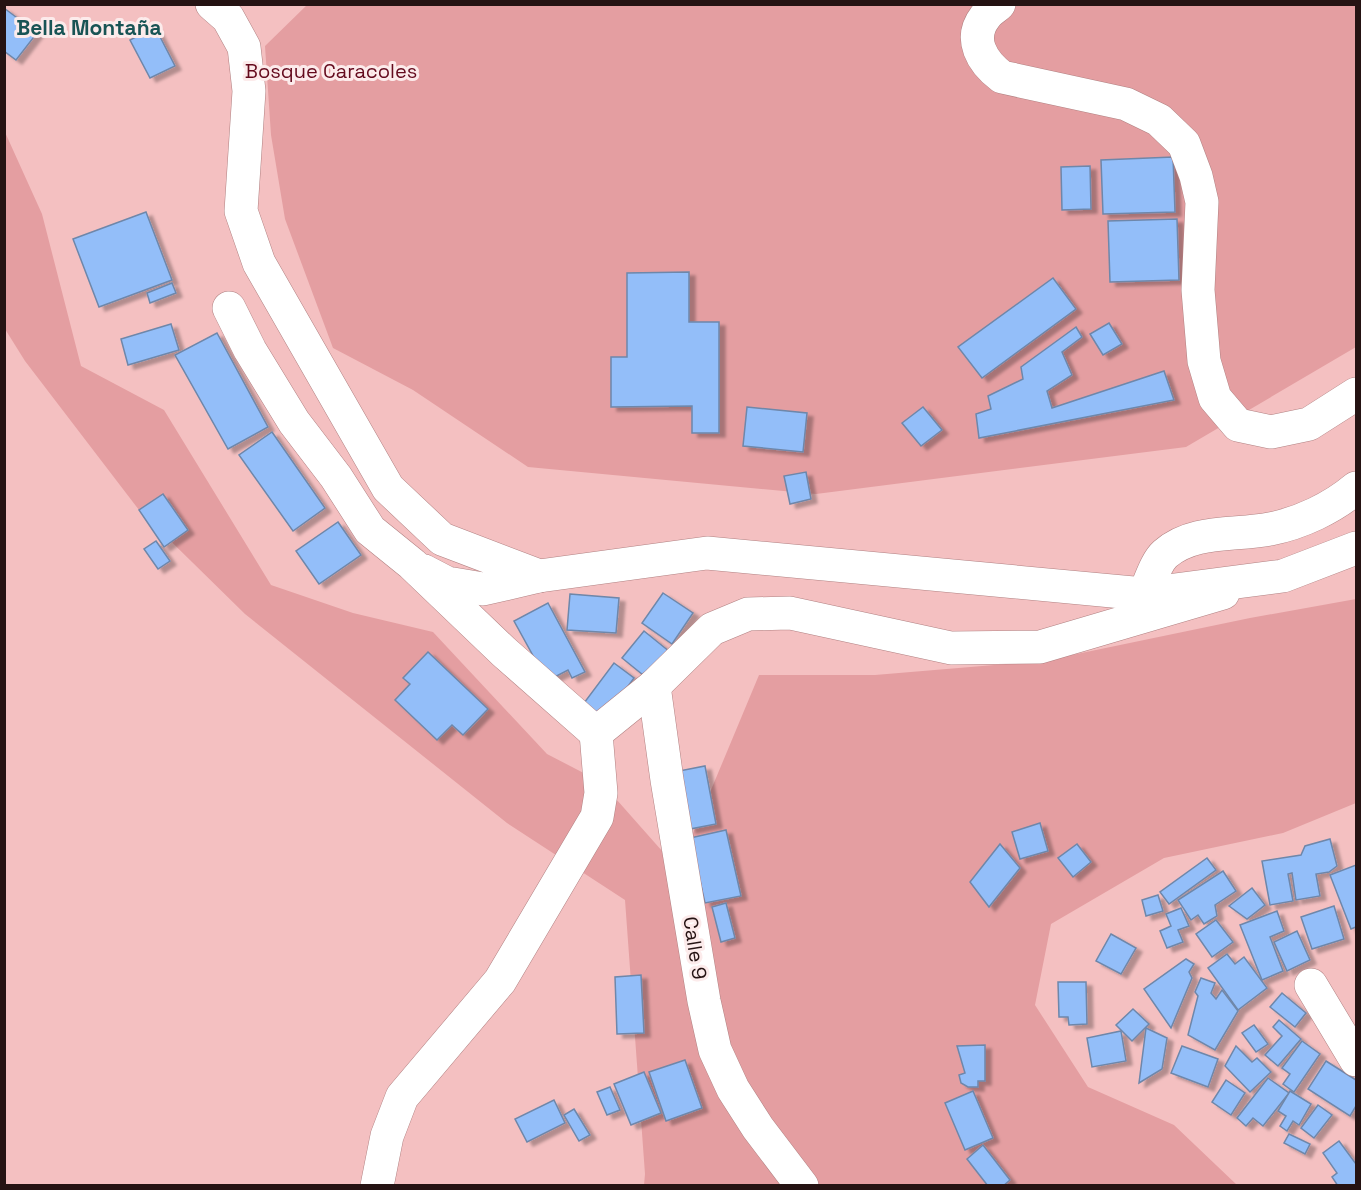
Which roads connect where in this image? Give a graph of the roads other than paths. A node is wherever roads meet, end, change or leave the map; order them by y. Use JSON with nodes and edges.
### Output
{"nodes":[{"id":1,"x":212,"y":4,"type":"edge"},
{"id":2,"x":999,"y":4,"type":"edge"},
{"id":3,"x":229,"y":308,"type":"dead end"},
{"id":4,"x":1356,"y":394,"type":"edge"},
{"id":5,"x":1356,"y":488,"type":"edge"},
{"id":6,"x":1356,"y":548,"type":"edge"},
{"id":7,"x":412,"y":564,"type":"junction"},
{"id":8,"x":539,"y":576,"type":"junction"},
{"id":9,"x":1283,"y":576,"type":"junction"},
{"id":10,"x":1144,"y":594,"type":"junction"},
{"id":11,"x":654,"y":686,"type":"junction"},
{"id":12,"x":596,"y":733,"type":"junction"},
{"id":13,"x":1311,"y":985,"type":"dead end"},
{"id":14,"x":1356,"y":1060,"type":"edge"},
{"id":15,"x":377,"y":1185,"type":"edge"},
{"id":16,"x":802,"y":1185,"type":"edge"}],
"edges":[{"from":1,"to":8,"type":"street"},
{"from":2,"to":4,"type":"street"},
{"from":3,"to":7,"type":"street"},
{"from":5,"to":10,"type":"street"},
{"from":6,"to":9,"type":"street"},
{"from":7,"to":8,"type":"street"},
{"from":7,"to":12,"type":"street"},
{"from":8,"to":10,"type":"street"},
{"from":9,"to":10,"type":"street"},
{"from":9,"to":11,"type":"street"},
{"from":11,"to":12,"type":"street"},
{"from":11,"to":16,"type":"street","name":"Calle 9"},
{"from":12,"to":15,"type":"street"},
{"from":13,"to":14,"type":"street"}]}
